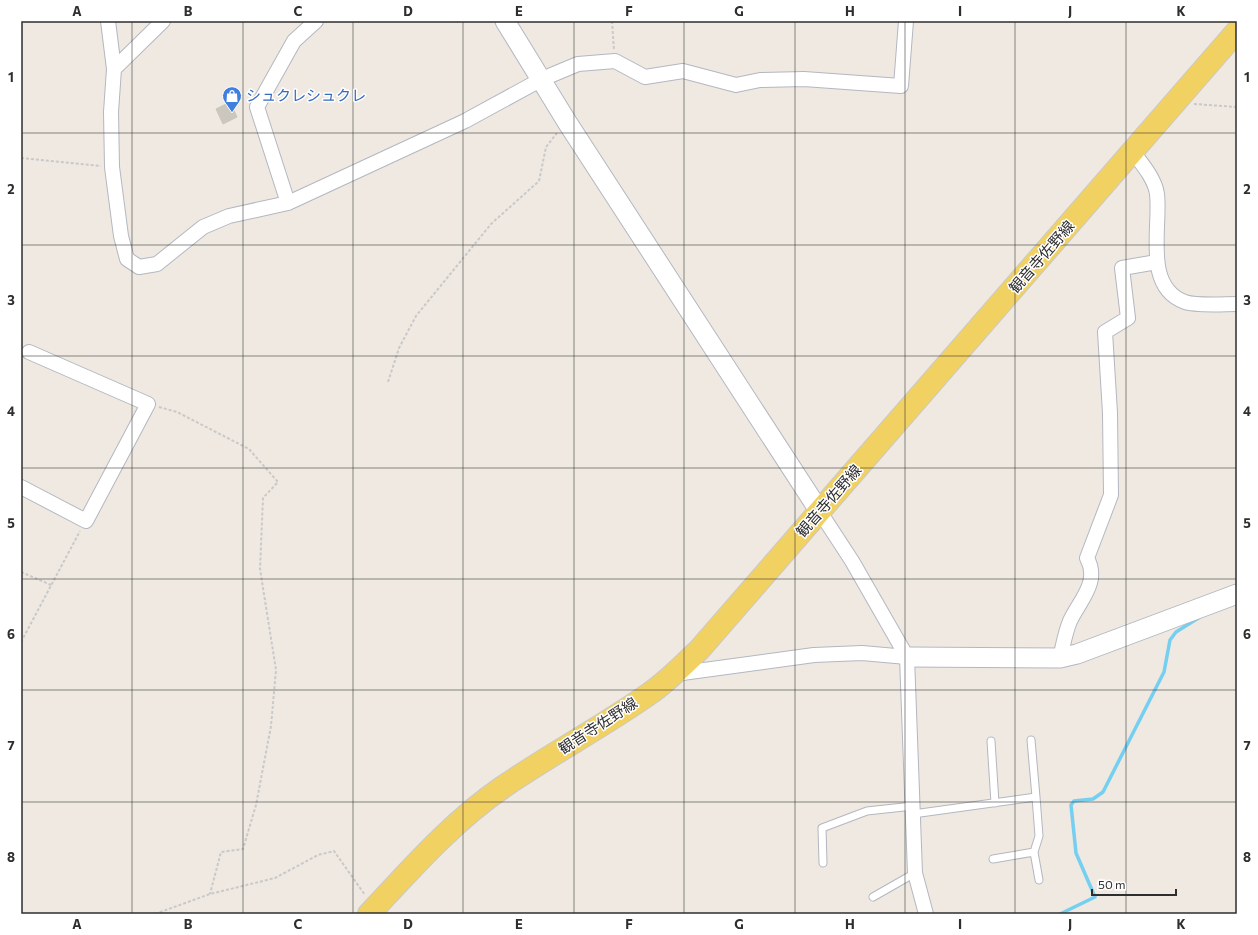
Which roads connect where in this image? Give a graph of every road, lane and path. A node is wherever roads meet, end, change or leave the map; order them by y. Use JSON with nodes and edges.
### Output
{"nodes":[{"id":1,"x":108,"y":21,"type":"edge"},
{"id":2,"x":163,"y":21,"type":"edge"},
{"id":3,"x":316,"y":21,"type":"edge"},
{"id":4,"x":505,"y":21,"type":"edge"},
{"id":5,"x":612,"y":21,"type":"edge"},
{"id":6,"x":906,"y":21,"type":"edge"},
{"id":7,"x":1237,"y":32,"type":"edge"},
{"id":8,"x":615,"y":61,"type":"junction"},
{"id":9,"x":114,"y":69,"type":"junction"},
{"id":10,"x":542,"y":79,"type":"junction"},
{"id":11,"x":1175,"y":103,"type":"junction"},
{"id":12,"x":1237,"y":107,"type":"edge"},
{"id":13,"x":567,"y":122,"type":"junction"},
{"id":14,"x":1133,"y":152,"type":"junction"},
{"id":15,"x":21,"y":158,"type":"edge"},
{"id":16,"x":112,"y":167,"type":"junction"},
{"id":17,"x":288,"y":203,"type":"junction"},
{"id":18,"x":1156,"y":262,"type":"junction"},
{"id":19,"x":1237,"y":304,"type":"edge"},
{"id":20,"x":30,"y":352,"type":"dead end"},
{"id":21,"x":388,"y":382,"type":"dead end"},
{"id":22,"x":148,"y":404,"type":"junction"},
{"id":23,"x":21,"y":487,"type":"edge"},
{"id":24,"x":820,"y":512,"type":"junction"},
{"id":25,"x":86,"y":521,"type":"junction"},
{"id":26,"x":21,"y":572,"type":"edge"},
{"id":27,"x":51,"y":584,"type":"junction"},
{"id":28,"x":1237,"y":594,"type":"edge"},
{"id":29,"x":21,"y":642,"type":"edge"},
{"id":30,"x":907,"y":657,"type":"junction"},
{"id":31,"x":1060,"y":658,"type":"junction"},
{"id":32,"x":675,"y":674,"type":"junction"},
{"id":33,"x":1031,"y":740,"type":"dead end"},
{"id":34,"x":990,"y":741,"type":"dead end"},
{"id":35,"x":1036,"y":797,"type":"junction"},
{"id":36,"x":994,"y":803,"type":"junction"},
{"id":37,"x":913,"y":810,"type":"junction"},
{"id":38,"x":1034,"y":852,"type":"junction"},
{"id":39,"x":993,"y":859,"type":"dead end"},
{"id":40,"x":823,"y":863,"type":"dead end"},
{"id":41,"x":21,"y":866,"type":"edge"},
{"id":42,"x":915,"y":873,"type":"junction"},
{"id":43,"x":1039,"y":880,"type":"dead end"},
{"id":44,"x":21,"y":888,"type":"edge"},
{"id":45,"x":210,"y":894,"type":"junction"},
{"id":46,"x":873,"y":897,"type":"dead end"},
{"id":47,"x":371,"y":911,"type":"edge"},
{"id":48,"x":155,"y":914,"type":"edge"},
{"id":49,"x":926,"y":914,"type":"edge"}],
"edges":[{"from":1,"to":9,"type":"street"},
{"from":2,"to":9,"type":"street"},
{"from":3,"to":17,"type":"street"},
{"from":4,"to":10,"type":"street"},
{"from":5,"to":8,"type":"path"},
{"from":6,"to":8,"type":"street"},
{"from":7,"to":11,"type":"main road","name":"観音寺佐野線"},
{"from":8,"to":10,"type":"street"},
{"from":9,"to":16,"type":"street"},
{"from":10,"to":13,"type":"street"},
{"from":10,"to":17,"type":"street"},
{"from":11,"to":12,"type":"path"},
{"from":11,"to":14,"type":"main road","name":"観音寺佐野線"},
{"from":13,"to":21,"type":"path"},
{"from":13,"to":24,"type":"street"},
{"from":14,"to":18,"type":"street"},
{"from":14,"to":24,"type":"main road","name":"観音寺佐野線"},
{"from":15,"to":16,"type":"path"},
{"from":16,"to":17,"type":"street"},
{"from":18,"to":19,"type":"street"},
{"from":18,"to":31,"type":"street"},
{"from":20,"to":22,"type":"street"},
{"from":22,"to":25,"type":"street"},
{"from":22,"to":45,"type":"path"},
{"from":23,"to":25,"type":"street"},
{"from":24,"to":30,"type":"street"},
{"from":24,"to":32,"type":"main road","name":"観音寺佐野線"},
{"from":25,"to":27,"type":"path"},
{"from":26,"to":27,"type":"path"},
{"from":27,"to":29,"type":"path"},
{"from":28,"to":31,"type":"street"},
{"from":30,"to":31,"type":"street"},
{"from":30,"to":32,"type":"street"},
{"from":30,"to":37,"type":"street"},
{"from":32,"to":47,"type":"main road","name":"観音寺佐野線"},
{"from":33,"to":35,"type":"lane"},
{"from":34,"to":36,"type":"lane"},
{"from":35,"to":36,"type":"lane"},
{"from":35,"to":38,"type":"lane"},
{"from":36,"to":37,"type":"lane"},
{"from":37,"to":40,"type":"lane"},
{"from":37,"to":42,"type":"street"},
{"from":38,"to":39,"type":"lane"},
{"from":38,"to":43,"type":"lane"},
{"from":41,"to":44,"type":"path"},
{"from":42,"to":46,"type":"lane"},
{"from":42,"to":49,"type":"street"},
{"from":45,"to":47,"type":"path"},
{"from":45,"to":48,"type":"path"}]}
